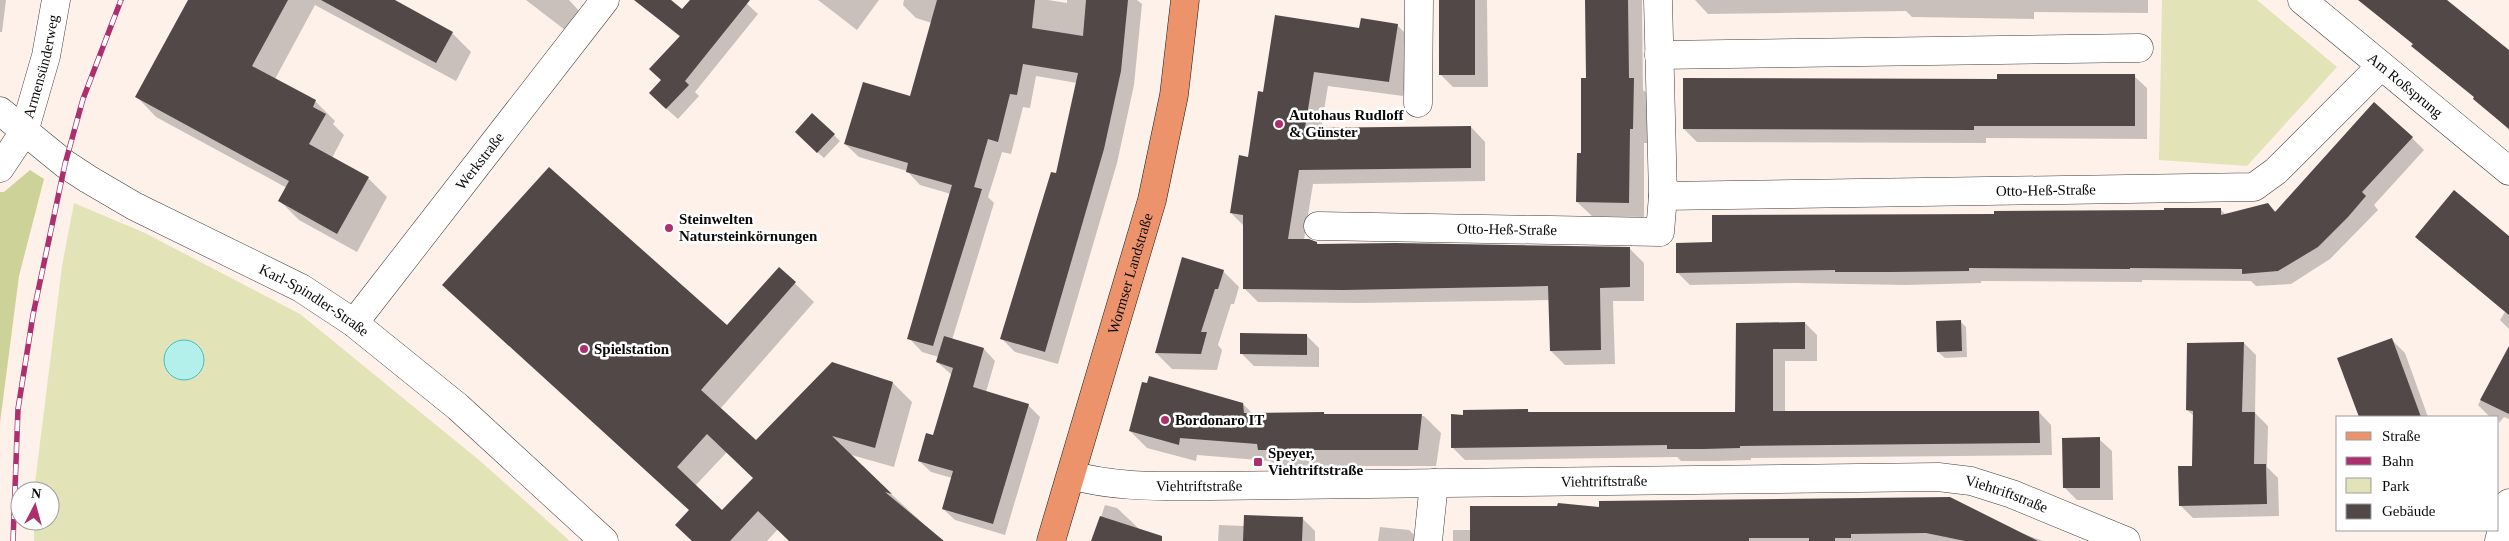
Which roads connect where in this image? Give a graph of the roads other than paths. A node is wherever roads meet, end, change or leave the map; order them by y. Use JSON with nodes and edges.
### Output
{"nodes":[{"id":1,"x":56,"y":0,"type":"edge"},
{"id":2,"x":606,"y":0,"type":"edge"},
{"id":3,"x":1185,"y":0,"type":"edge"},
{"id":4,"x":1419,"y":0,"type":"edge"},
{"id":5,"x":1658,"y":0,"type":"edge"},
{"id":6,"x":2302,"y":0,"type":"edge"},
{"id":7,"x":2139,"y":48,"type":"dead end"},
{"id":8,"x":1659,"y":55,"type":"junction"},
{"id":9,"x":2381,"y":66,"type":"junction"},
{"id":10,"x":1418,"y":103,"type":"dead end"},
{"id":11,"x":0,"y":111,"type":"edge"},
{"id":12,"x":24,"y":132,"type":"junction"},
{"id":13,"x":0,"y":168,"type":"edge"},
{"id":14,"x":2509,"y":172,"type":"edge"},
{"id":15,"x":1663,"y":196,"type":"junction"},
{"id":16,"x":1318,"y":226,"type":"dead end"},
{"id":17,"x":354,"y":323,"type":"junction"},
{"id":18,"x":1071,"y":475,"type":"junction"},
{"id":19,"x":1434,"y":483,"type":"junction"},
{"id":20,"x":2509,"y":503,"type":"edge"},
{"id":21,"x":604,"y":541,"type":"edge"},
{"id":22,"x":1050,"y":541,"type":"edge"},
{"id":23,"x":1428,"y":541,"type":"edge"},
{"id":24,"x":2126,"y":541,"type":"edge"},
{"id":25,"x":2498,"y":541,"type":"edge"}],
"edges":[{"from":1,"to":12,"type":"street","name":"Armensünderweg"},
{"from":2,"to":17,"type":"street","name":"Werkstraße"},
{"from":3,"to":18,"type":"main road","name":"Wormser Landstraße"},
{"from":4,"to":10,"type":"street"},
{"from":5,"to":8,"type":"street","name":"Otto-Heß-Straße"},
{"from":6,"to":9,"type":"street","name":"Am Roßsprung"},
{"from":7,"to":8,"type":"street"},
{"from":8,"to":15,"type":"street","name":"Otto-Heß-Straße"},
{"from":9,"to":14,"type":"street","name":"Am Roßsprung"},
{"from":9,"to":15,"type":"street","name":"Otto-Heß-Straße"},
{"from":11,"to":12,"type":"street","name":"Karl-Spindler-Straße"},
{"from":12,"to":13,"type":"street"},
{"from":12,"to":17,"type":"street","name":"Karl-Spindler-Straße"},
{"from":15,"to":16,"type":"street","name":"Otto-Heß-Straße"},
{"from":17,"to":21,"type":"street","name":"Karl-Spindler-Straße"},
{"from":18,"to":19,"type":"street","name":"Viehtriftstraße"},
{"from":18,"to":22,"type":"main road","name":"Wormser Landstraße"},
{"from":19,"to":23,"type":"street"},
{"from":19,"to":24,"type":"street","name":"Viehtriftstraße"},
{"from":20,"to":25,"type":"street"}]}
